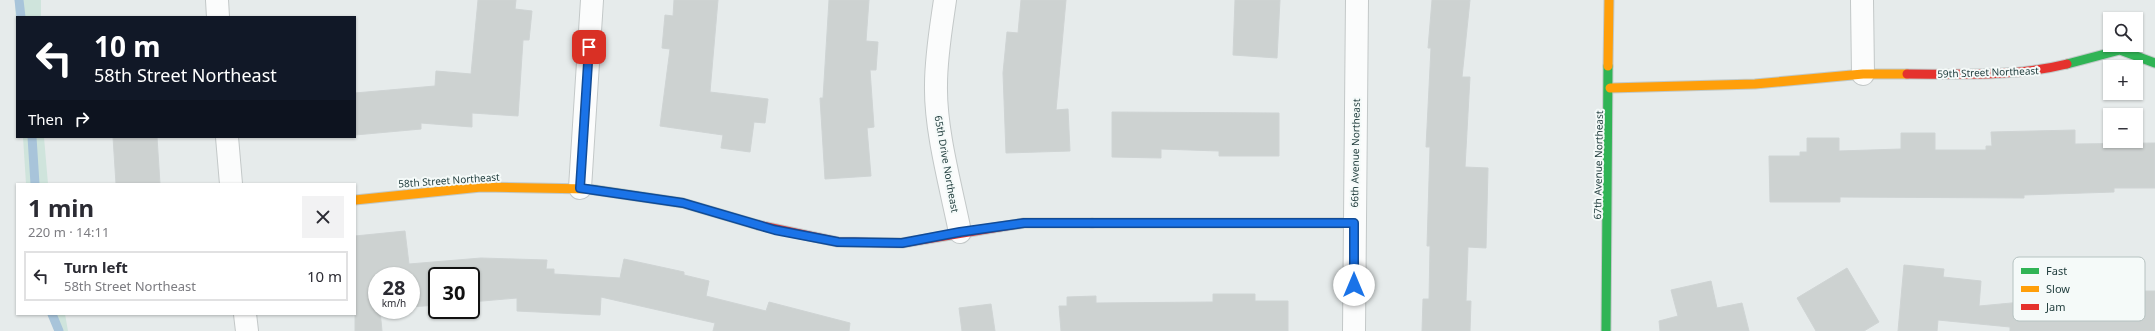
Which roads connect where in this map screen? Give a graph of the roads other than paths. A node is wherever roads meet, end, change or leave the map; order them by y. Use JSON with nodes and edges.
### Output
{"nodes":[{"id":1,"x":217,"y":0,"type":"edge"},
{"id":2,"x":592,"y":0,"type":"edge"},
{"id":3,"x":945,"y":0,"type":"edge"},
{"id":4,"x":1357,"y":0,"type":"edge"},
{"id":5,"x":1610,"y":0,"type":"edge"},
{"id":6,"x":1862,"y":1,"type":"edge"},
{"id":7,"x":218,"y":16,"type":"edge"},
{"id":8,"x":2155,"y":63,"type":"edge"},
{"id":9,"x":1863,"y":74,"type":"junction"},
{"id":10,"x":1610,"y":88,"type":"junction"},
{"id":11,"x":227,"y":138,"type":"edge"},
{"id":12,"x":231,"y":183,"type":"edge"},
{"id":13,"x":580,"y":188,"type":"junction"},
{"id":14,"x":356,"y":200,"type":"edge"},
{"id":15,"x":1354,"y":223,"type":"junction"},
{"id":16,"x":960,"y":232,"type":"junction"},
{"id":17,"x":245,"y":315,"type":"edge"},
{"id":18,"x":247,"y":331,"type":"edge"},
{"id":19,"x":1354,"y":331,"type":"edge"},
{"id":20,"x":1606,"y":331,"type":"edge"}],
"edges":[{"from":1,"to":7,"type":"street"},
{"from":2,"to":13,"type":"street"},
{"from":3,"to":16,"type":"street","name":"65th Drive Northeast"},
{"from":4,"to":15,"type":"street","name":"66th Avenue Northeast"},
{"from":5,"to":10,"type":"street","name":"67th Avenue Northeast"},
{"from":6,"to":9,"type":"street"},
{"from":8,"to":9,"type":"street","name":"59th Street Northeast"},
{"from":9,"to":10,"type":"street","name":"59th Street Northeast"},
{"from":10,"to":20,"type":"street","name":"67th Avenue Northeast"},
{"from":11,"to":12,"type":"street"},
{"from":13,"to":14,"type":"street","name":"58th Street Northeast"},
{"from":13,"to":16,"type":"street","name":"58th Street Northeast"},
{"from":15,"to":16,"type":"street","name":"58th Street Northeast"},
{"from":15,"to":19,"type":"street","name":"66th Avenue Northeast"},
{"from":17,"to":18,"type":"street"}]}
